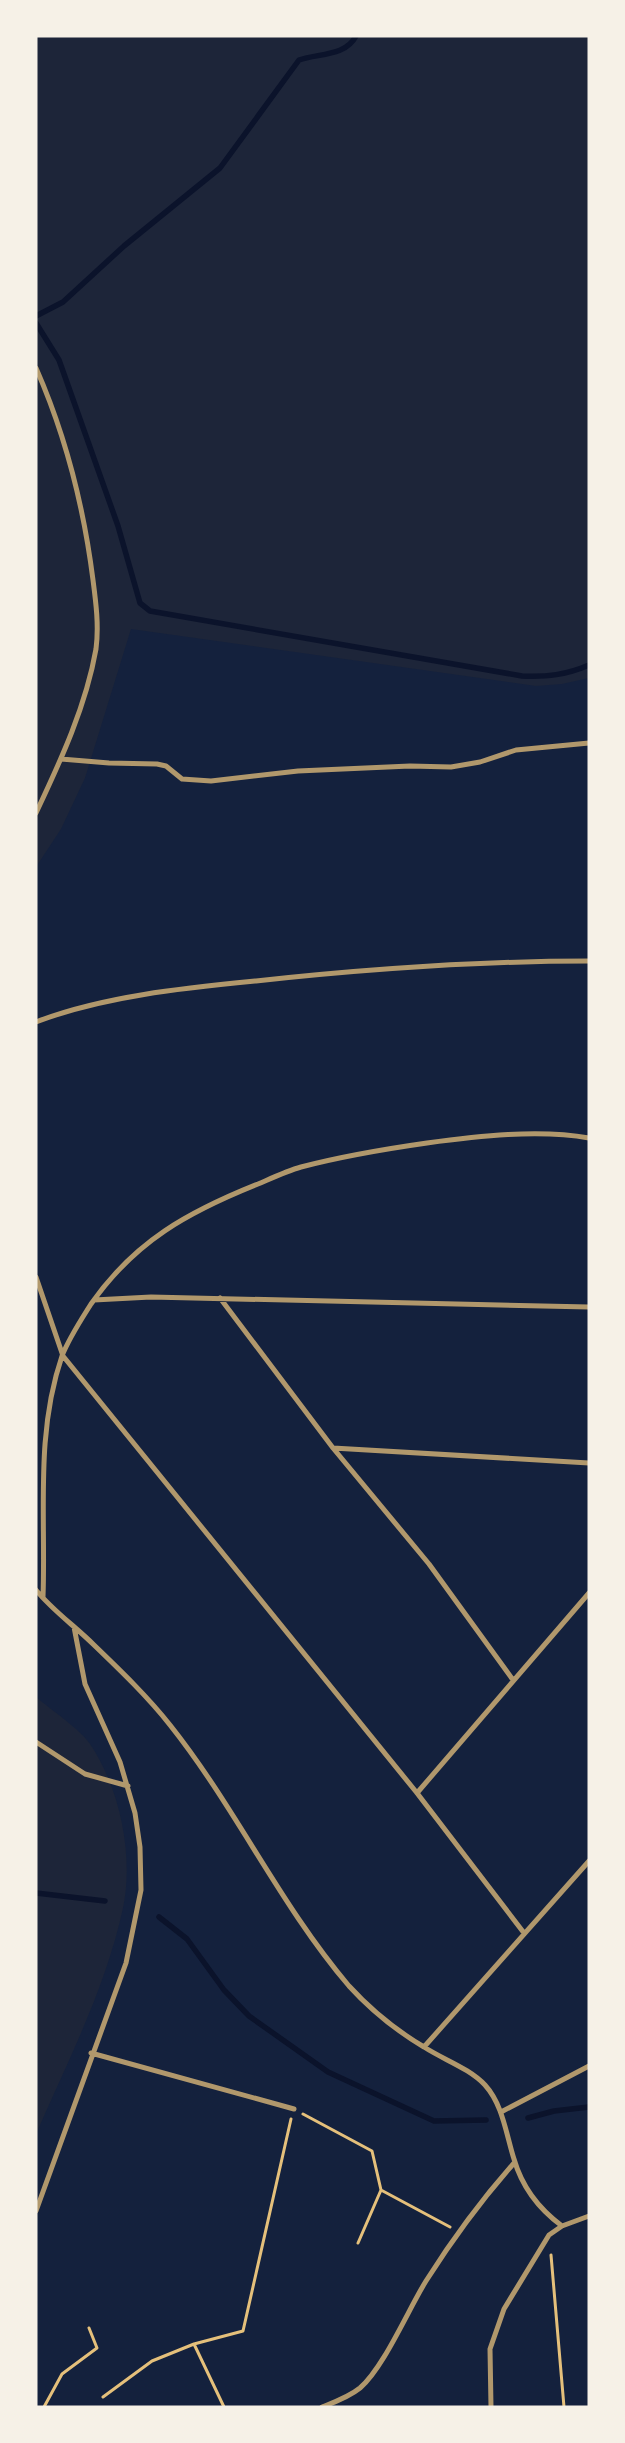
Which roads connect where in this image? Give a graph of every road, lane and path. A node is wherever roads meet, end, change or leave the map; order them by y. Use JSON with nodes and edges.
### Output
{"nodes":[{"id":1,"x":36,"y":368,"type":"edge"},
{"id":2,"x":589,"y":743,"type":"edge"},
{"id":3,"x":61,"y":759,"type":"junction"},
{"id":4,"x":36,"y":813,"type":"edge"},
{"id":5,"x":589,"y":961,"type":"edge"},
{"id":6,"x":36,"y":1022,"type":"edge"},
{"id":7,"x":589,"y":1138,"type":"edge"},
{"id":8,"x":36,"y":1277,"type":"edge"},
{"id":9,"x":220,"y":1298,"type":"junction"},
{"id":10,"x":94,"y":1300,"type":"junction"},
{"id":11,"x":589,"y":1307,"type":"edge"},
{"id":12,"x":63,"y":1356,"type":"junction"},
{"id":13,"x":333,"y":1448,"type":"junction"},
{"id":14,"x":589,"y":1463,"type":"edge"},
{"id":15,"x":36,"y":1590,"type":"edge"},
{"id":16,"x":589,"y":1593,"type":"edge"},
{"id":17,"x":43,"y":1598,"type":"junction"},
{"id":18,"x":74,"y":1626,"type":"junction"},
{"id":19,"x":513,"y":1680,"type":"junction"},
{"id":20,"x":36,"y":1742,"type":"edge"},
{"id":21,"x":128,"y":1786,"type":"junction"},
{"id":22,"x":417,"y":1793,"type":"junction"},
{"id":23,"x":589,"y":1861,"type":"edge"},
{"id":24,"x":524,"y":1933,"type":"junction"},
{"id":25,"x":424,"y":2047,"type":"junction"},
{"id":26,"x":91,"y":2053,"type":"junction"},
{"id":27,"x":589,"y":2066,"type":"edge"},
{"id":28,"x":294,"y":2109,"type":"junction"},
{"id":29,"x":501,"y":2112,"type":"junction"},
{"id":30,"x":515,"y":2162,"type":"junction"},
{"id":31,"x":381,"y":2190,"type":"junction"},
{"id":32,"x":36,"y":2211,"type":"edge"},
{"id":33,"x":589,"y":2216,"type":"edge"},
{"id":34,"x":562,"y":2226,"type":"junction"},
{"id":35,"x":459,"y":2232,"type":"junction"},
{"id":36,"x":549,"y":2235,"type":"junction"},
{"id":37,"x":358,"y":2244,"type":"dead end"},
{"id":38,"x":89,"y":2328,"type":"dead end"},
{"id":39,"x":194,"y":2344,"type":"junction"},
{"id":40,"x":103,"y":2397,"type":"dead end"},
{"id":41,"x":44,"y":2407,"type":"edge"},
{"id":42,"x":224,"y":2407,"type":"edge"},
{"id":43,"x":322,"y":2407,"type":"edge"},
{"id":44,"x":491,"y":2407,"type":"edge"},
{"id":45,"x":564,"y":2407,"type":"edge"}],
"edges":[{"from":1,"to":3,"type":"street"},
{"from":2,"to":3,"type":"street"},
{"from":3,"to":4,"type":"street"},
{"from":5,"to":6,"type":"street"},
{"from":7,"to":10,"type":"street"},
{"from":8,"to":12,"type":"street"},
{"from":9,"to":10,"type":"street"},
{"from":9,"to":11,"type":"street"},
{"from":9,"to":13,"type":"street"},
{"from":10,"to":12,"type":"street"},
{"from":12,"to":17,"type":"street"},
{"from":12,"to":22,"type":"street"},
{"from":13,"to":14,"type":"street"},
{"from":13,"to":19,"type":"street"},
{"from":15,"to":17,"type":"street"},
{"from":16,"to":19,"type":"street"},
{"from":17,"to":18,"type":"street"},
{"from":18,"to":21,"type":"street"},
{"from":18,"to":25,"type":"street"},
{"from":19,"to":22,"type":"street"},
{"from":20,"to":21,"type":"street"},
{"from":21,"to":26,"type":"street"},
{"from":22,"to":24,"type":"street"},
{"from":23,"to":24,"type":"street"},
{"from":24,"to":25,"type":"street"},
{"from":25,"to":29,"type":"street"},
{"from":26,"to":28,"type":"street"},
{"from":26,"to":32,"type":"street"},
{"from":27,"to":29,"type":"street"},
{"from":28,"to":31,"type":"path"},
{"from":28,"to":39,"type":"path"},
{"from":29,"to":30,"type":"street"},
{"from":30,"to":34,"type":"street"},
{"from":30,"to":35,"type":"street"},
{"from":31,"to":35,"type":"path"},
{"from":31,"to":37,"type":"path"},
{"from":33,"to":34,"type":"street"},
{"from":34,"to":36,"type":"street"},
{"from":35,"to":43,"type":"street"},
{"from":36,"to":44,"type":"street"},
{"from":36,"to":45,"type":"path"},
{"from":38,"to":41,"type":"path"},
{"from":39,"to":40,"type":"path"},
{"from":39,"to":42,"type":"path"}]}
